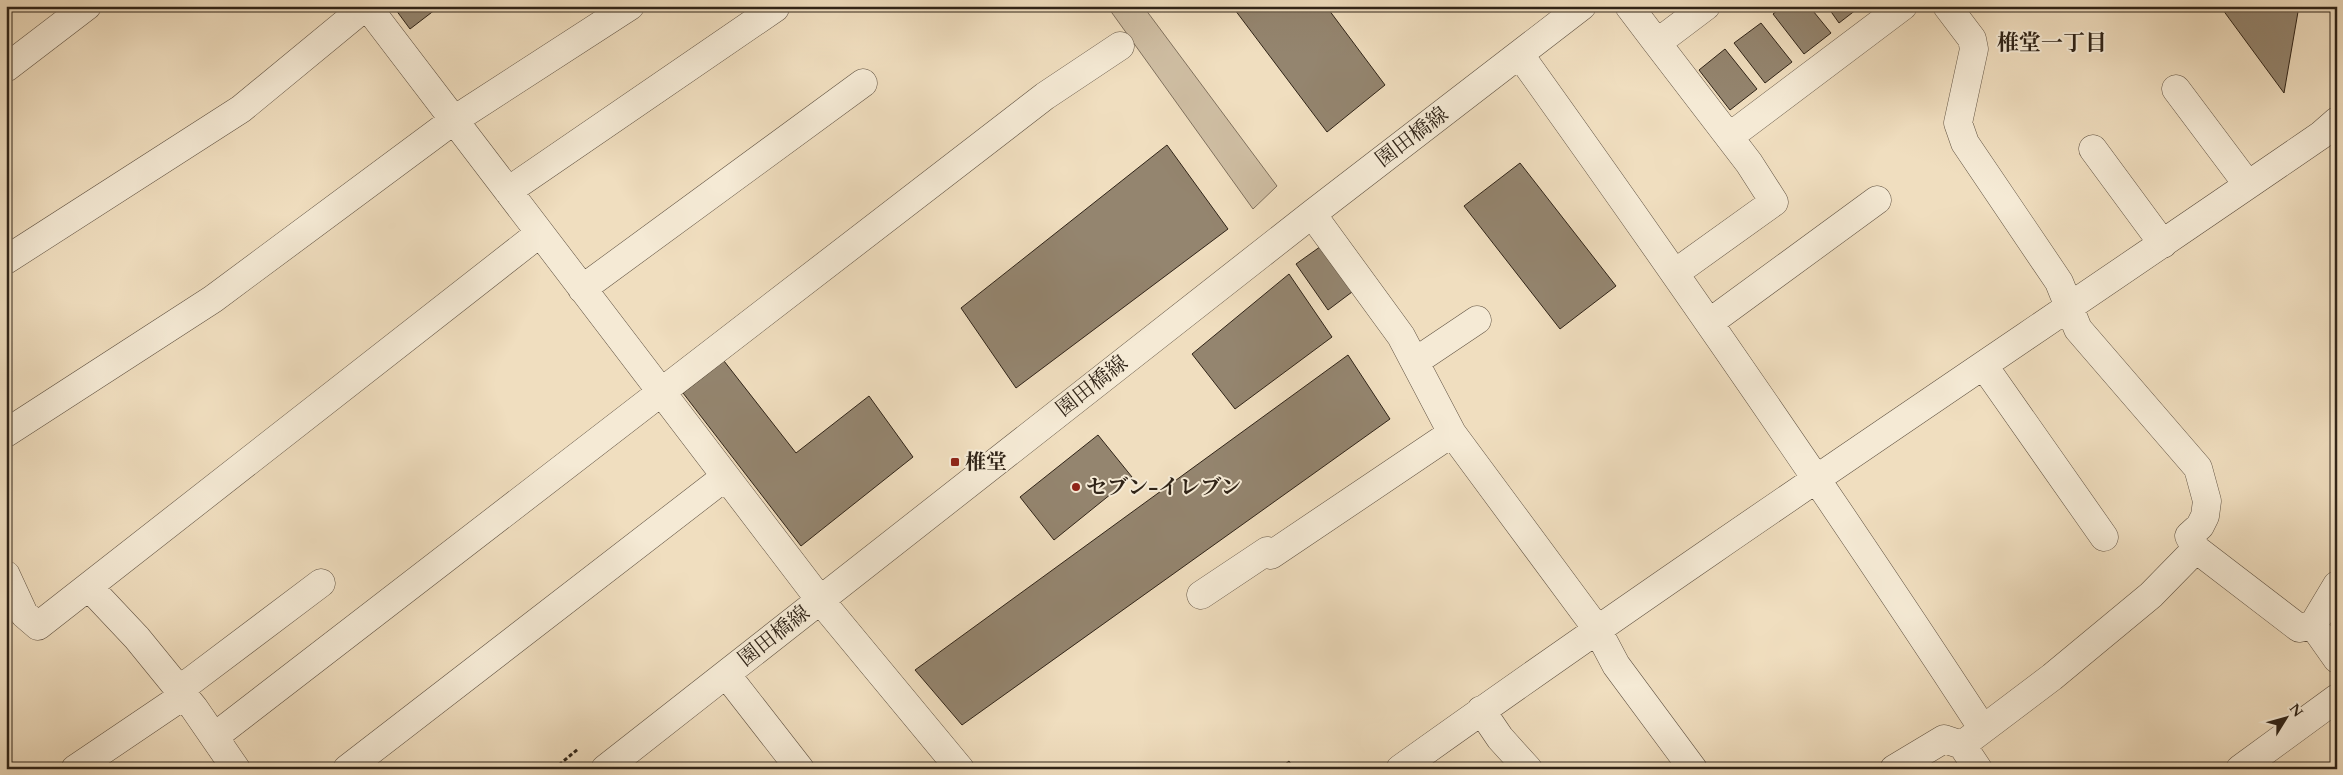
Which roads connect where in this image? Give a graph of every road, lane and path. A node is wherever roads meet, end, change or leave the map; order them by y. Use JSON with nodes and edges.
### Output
{"nodes":[{"id":1,"x":87,"y":6,"type":"edge"},
{"id":2,"x":367,"y":6,"type":"edge"},
{"id":3,"x":630,"y":6,"type":"edge"},
{"id":4,"x":774,"y":6,"type":"edge"},
{"id":5,"x":1582,"y":6,"type":"edge"},
{"id":6,"x":1629,"y":6,"type":"edge"},
{"id":7,"x":1706,"y":6,"type":"edge"},
{"id":8,"x":1903,"y":6,"type":"edge"},
{"id":9,"x":1947,"y":6,"type":"edge"},
{"id":10,"x":1657,"y":43,"type":"junction"},
{"id":11,"x":1120,"y":46,"type":"dead end"},
{"id":12,"x":1520,"y":55,"type":"junction"},
{"id":13,"x":6,"y":68,"type":"edge"},
{"id":14,"x":863,"y":83,"type":"dead end"},
{"id":15,"x":2176,"y":89,"type":"dead end"},
{"id":16,"x":454,"y":120,"type":"junction"},
{"id":17,"x":2337,"y":121,"type":"edge"},
{"id":18,"x":1729,"y":137,"type":"junction"},
{"id":19,"x":2093,"y":149,"type":"dead end"},
{"id":20,"x":2248,"y":185,"type":"junction"},
{"id":21,"x":508,"y":190,"type":"junction"},
{"id":22,"x":1877,"y":200,"type":"dead end"},
{"id":23,"x":1312,"y":214,"type":"junction"},
{"id":24,"x":540,"y":234,"type":"junction"},
{"id":25,"x":2163,"y":244,"type":"junction"},
{"id":26,"x":6,"y":260,"type":"edge"},
{"id":27,"x":1675,"y":273,"type":"junction"},
{"id":28,"x":582,"y":288,"type":"junction"},
{"id":29,"x":2070,"y":307,"type":"junction"},
{"id":30,"x":1477,"y":320,"type":"dead end"},
{"id":31,"x":1709,"y":323,"type":"junction"},
{"id":32,"x":1416,"y":361,"type":"junction"},
{"id":33,"x":1984,"y":366,"type":"junction"},
{"id":34,"x":661,"y":392,"type":"junction"},
{"id":35,"x":6,"y":433,"type":"edge"},
{"id":36,"x":1452,"y":433,"type":"junction"},
{"id":37,"x":725,"y":477,"type":"junction"},
{"id":38,"x":1816,"y":480,"type":"junction"},
{"id":39,"x":2104,"y":537,"type":"dead end"},
{"id":40,"x":2196,"y":549,"type":"junction"},
{"id":41,"x":6,"y":575,"type":"edge"},
{"id":42,"x":321,"y":583,"type":"dead end"},
{"id":43,"x":2337,"y":585,"type":"edge"},
{"id":44,"x":88,"y":587,"type":"junction"},
{"id":45,"x":1201,"y":595,"type":"dead end"},
{"id":46,"x":820,"y":600,"type":"junction"},
{"id":47,"x":15,"y":620,"type":"edge"},
{"id":48,"x":2313,"y":625,"type":"junction"},
{"id":49,"x":1597,"y":629,"type":"junction"},
{"id":50,"x":2337,"y":659,"type":"edge"},
{"id":51,"x":726,"y":674,"type":"junction"},
{"id":52,"x":181,"y":693,"type":"junction"},
{"id":53,"x":2337,"y":698,"type":"edge"},
{"id":54,"x":1481,"y":710,"type":"junction"},
{"id":55,"x":214,"y":737,"type":"junction"},
{"id":56,"x":1973,"y":737,"type":"junction"},
{"id":57,"x":634,"y":760,"type":"edge"},
{"id":58,"x":75,"y":769,"type":"edge"},
{"id":59,"x":236,"y":769,"type":"edge"},
{"id":60,"x":347,"y":769,"type":"edge"},
{"id":61,"x":605,"y":769,"type":"edge"},
{"id":62,"x":800,"y":769,"type":"edge"},
{"id":63,"x":960,"y":769,"type":"edge"},
{"id":64,"x":1400,"y":769,"type":"edge"},
{"id":65,"x":1528,"y":769,"type":"edge"},
{"id":66,"x":1693,"y":769,"type":"edge"},
{"id":67,"x":1894,"y":769,"type":"edge"},
{"id":68,"x":1978,"y":769,"type":"edge"},
{"id":69,"x":2240,"y":769,"type":"edge"}],
"edges":[{"from":1,"to":13,"type":"street"},
{"from":2,"to":16,"type":"street"},
{"from":2,"to":26,"type":"street"},
{"from":3,"to":16,"type":"street"},
{"from":4,"to":21,"type":"street"},
{"from":5,"to":12,"type":"street","name":"園田橋線"},
{"from":6,"to":10,"type":"street"},
{"from":7,"to":10,"type":"street"},
{"from":8,"to":18,"type":"street"},
{"from":9,"to":29,"type":"street"},
{"from":10,"to":18,"type":"street"},
{"from":11,"to":34,"type":"street"},
{"from":12,"to":23,"type":"street","name":"園田橋線"},
{"from":12,"to":27,"type":"street"},
{"from":14,"to":28,"type":"street"},
{"from":15,"to":20,"type":"street"},
{"from":16,"to":21,"type":"street"},
{"from":16,"to":35,"type":"street"},
{"from":17,"to":20,"type":"street"},
{"from":18,"to":27,"type":"street"},
{"from":19,"to":25,"type":"street"},
{"from":20,"to":25,"type":"street"},
{"from":21,"to":24,"type":"street"},
{"from":22,"to":31,"type":"street"},
{"from":23,"to":32,"type":"street"},
{"from":23,"to":46,"type":"street","name":"園田橋線"},
{"from":24,"to":28,"type":"street"},
{"from":24,"to":44,"type":"street"},
{"from":25,"to":29,"type":"street"},
{"from":27,"to":31,"type":"street"},
{"from":28,"to":34,"type":"street"},
{"from":29,"to":33,"type":"street"},
{"from":29,"to":40,"type":"street"},
{"from":30,"to":32,"type":"street"},
{"from":31,"to":38,"type":"street"},
{"from":32,"to":36,"type":"street"},
{"from":33,"to":38,"type":"street"},
{"from":33,"to":39,"type":"street"},
{"from":34,"to":37,"type":"street"},
{"from":34,"to":55,"type":"street"},
{"from":36,"to":45,"type":"street"},
{"from":36,"to":49,"type":"street"},
{"from":37,"to":46,"type":"street"},
{"from":37,"to":60,"type":"street"},
{"from":38,"to":49,"type":"street"},
{"from":38,"to":56,"type":"street"},
{"from":40,"to":48,"type":"street"},
{"from":40,"to":56,"type":"street"},
{"from":41,"to":47,"type":"street"},
{"from":42,"to":52,"type":"street"},
{"from":43,"to":48,"type":"street"},
{"from":44,"to":47,"type":"street"},
{"from":44,"to":52,"type":"street"},
{"from":46,"to":51,"type":"street","name":"園田橋線"},
{"from":46,"to":63,"type":"street"},
{"from":48,"to":50,"type":"street"},
{"from":49,"to":54,"type":"street"},
{"from":49,"to":66,"type":"street"},
{"from":51,"to":57,"type":"street","name":"園田橋線"},
{"from":51,"to":62,"type":"street"},
{"from":52,"to":55,"type":"street"},
{"from":52,"to":58,"type":"street"},
{"from":53,"to":69,"type":"street"},
{"from":54,"to":64,"type":"street"},
{"from":54,"to":65,"type":"street"},
{"from":55,"to":59,"type":"street"},
{"from":56,"to":67,"type":"street"},
{"from":56,"to":68,"type":"street"},
{"from":57,"to":61,"type":"street","name":"園田橋線"}]}
